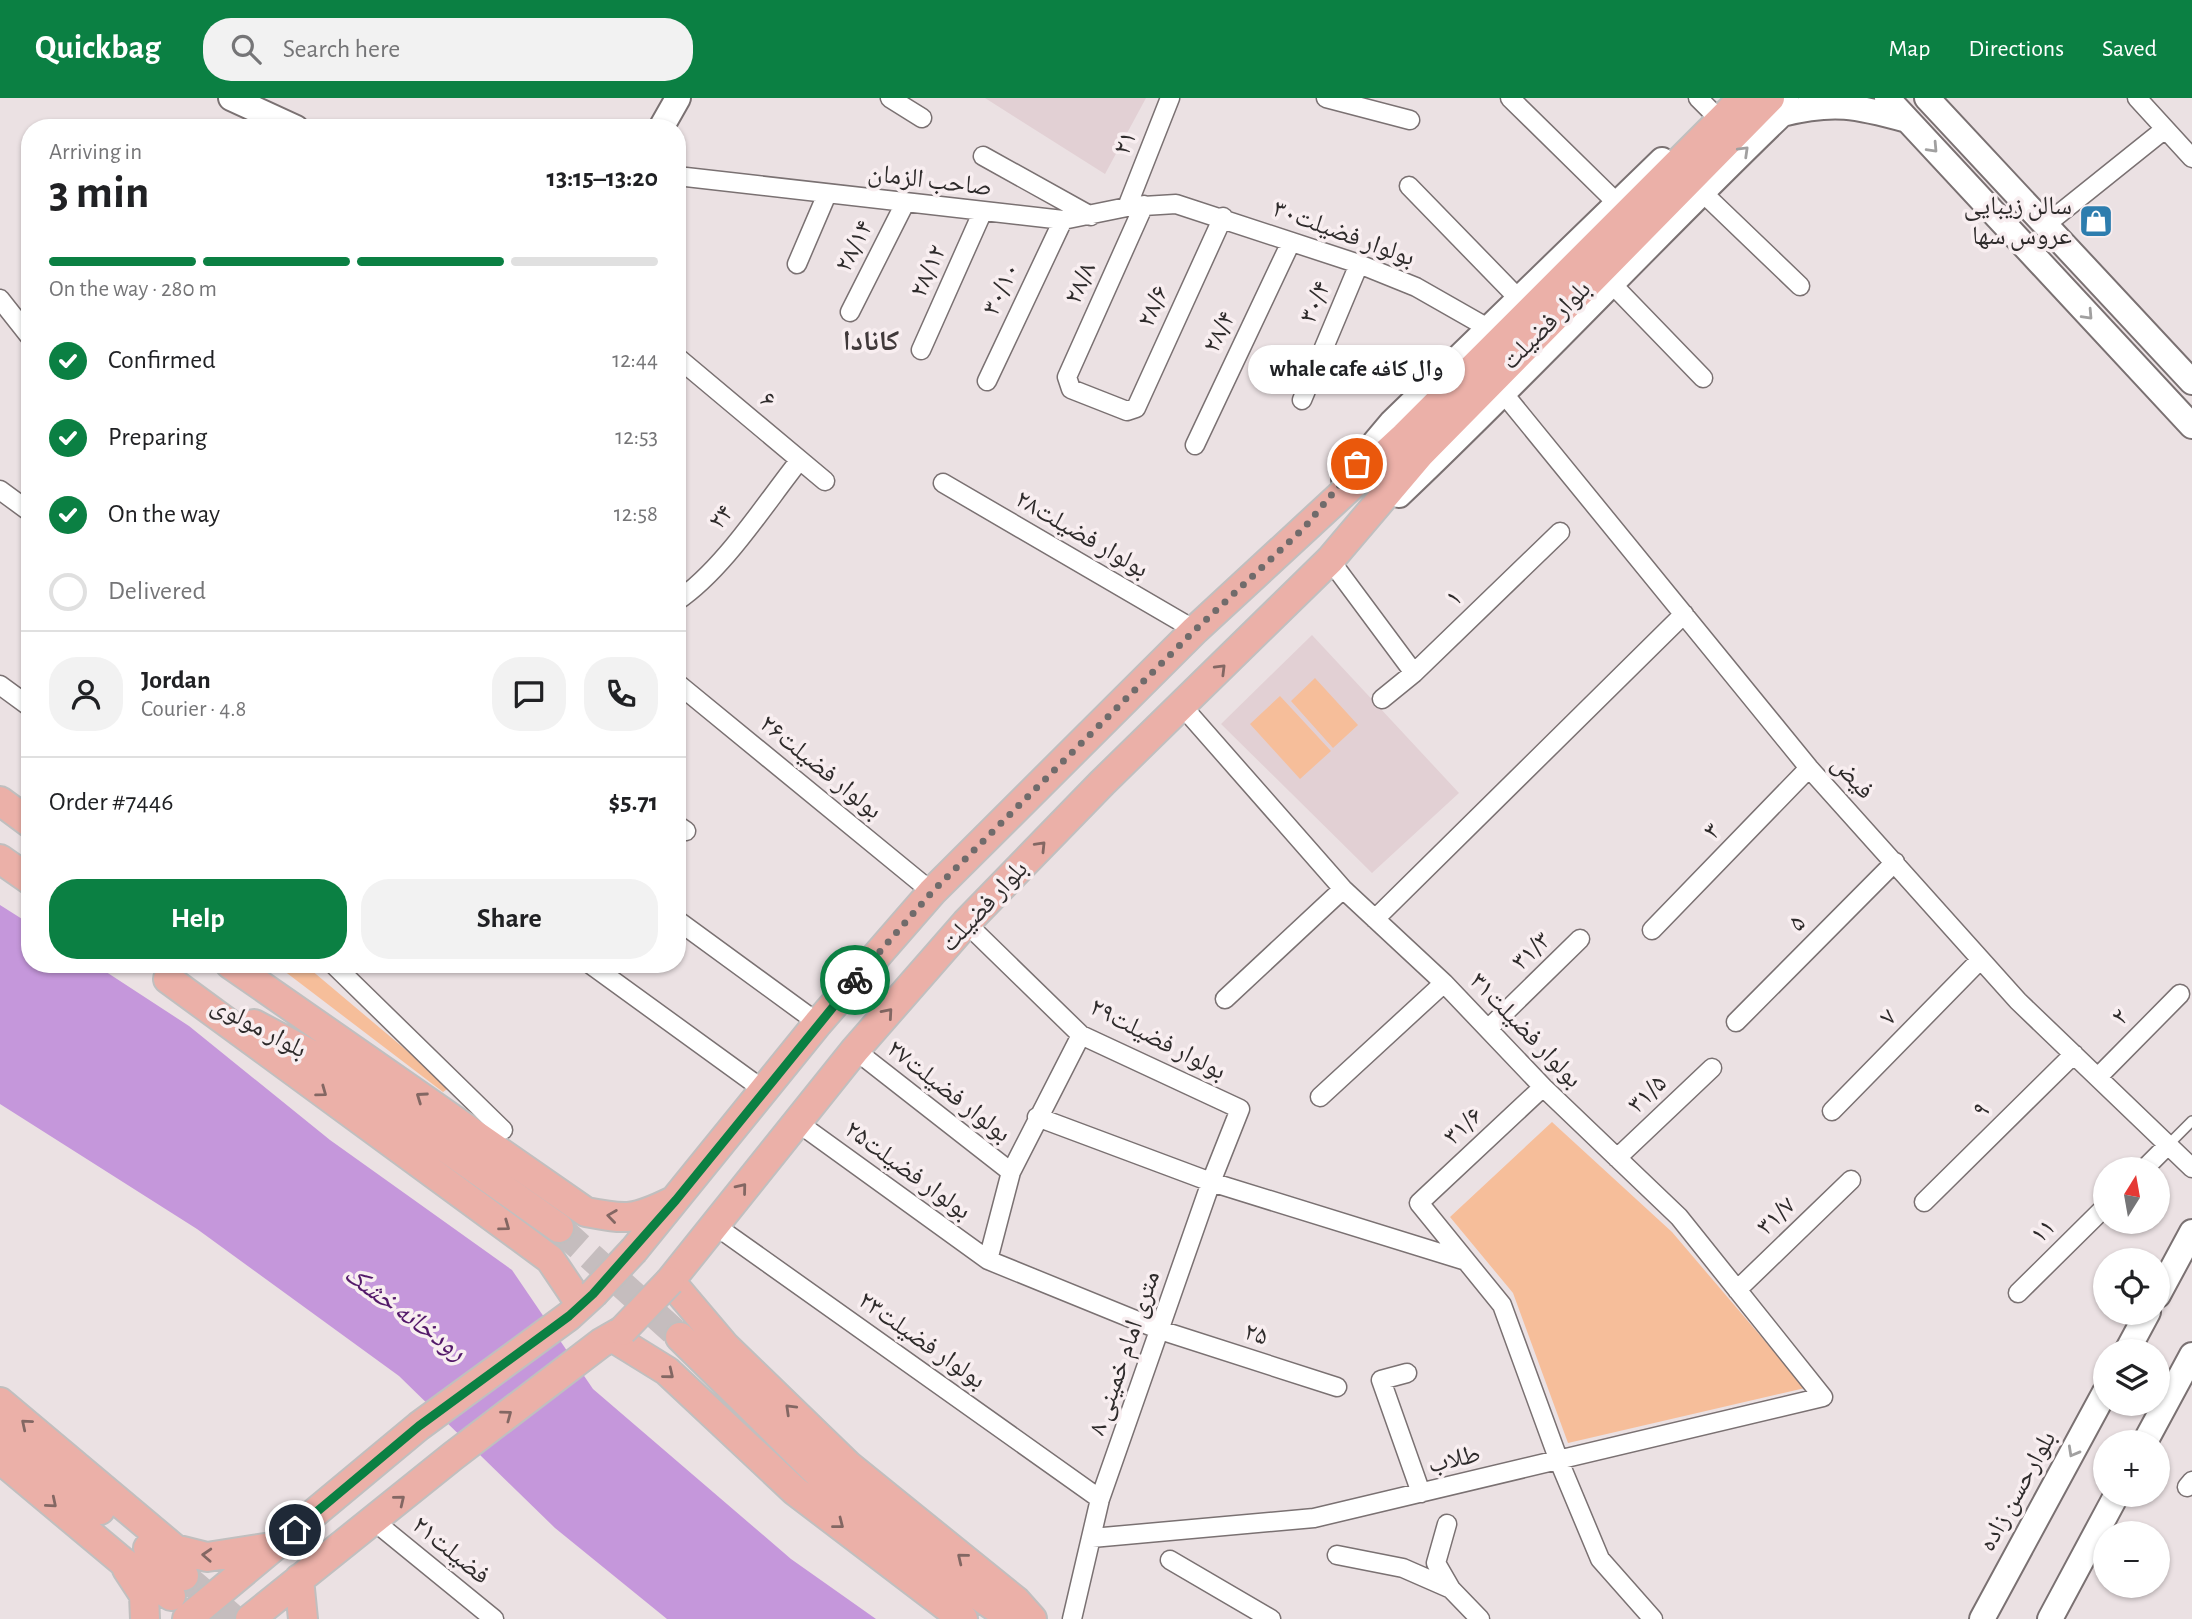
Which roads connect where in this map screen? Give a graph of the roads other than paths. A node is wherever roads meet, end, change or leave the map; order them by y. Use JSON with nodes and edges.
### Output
{"nodes":[{"id":1,"x":230,"y":98,"type":"edge"},
{"id":2,"x":678,"y":98,"type":"edge"},
{"id":3,"x":890,"y":98,"type":"edge"},
{"id":4,"x":1170,"y":98,"type":"edge"},
{"id":5,"x":1326,"y":98,"type":"edge"},
{"id":6,"x":1510,"y":98,"type":"edge"},
{"id":7,"x":1743,"y":98,"type":"edge"},
{"id":8,"x":1887,"y":98,"type":"edge"},
{"id":9,"x":2137,"y":98,"type":"edge"},
{"id":10,"x":1929,"y":99,"type":"edge"},
{"id":11,"x":1364,"y":102,"type":"edge"},
{"id":12,"x":1711,"y":103,"type":"edge"},
{"id":13,"x":1779,"y":103,"type":"edge"},
{"id":14,"x":922,"y":118,"type":"dead end"},
{"id":15,"x":276,"y":119,"type":"edge"},
{"id":16,"x":666,"y":119,"type":"edge"},
{"id":17,"x":1410,"y":120,"type":"dead end"},
{"id":18,"x":1907,"y":120,"type":"junction"},
{"id":19,"x":2165,"y":129,"type":"junction"},
{"id":20,"x":983,"y":156,"type":"dead end"},
{"id":21,"x":2192,"y":158,"type":"edge"},
{"id":22,"x":686,"y":177,"type":"edge"},
{"id":23,"x":1409,"y":186,"type":"dead end"},
{"id":24,"x":1701,"y":191,"type":"junction"},
{"id":25,"x":827,"y":194,"type":"junction"},
{"id":26,"x":905,"y":203,"type":"junction"},
{"id":27,"x":1617,"y":203,"type":"junction"},
{"id":28,"x":1177,"y":204,"type":"joint"},
{"id":29,"x":1136,"y":206,"type":"junction"},
{"id":30,"x":982,"y":214,"type":"junction"},
{"id":31,"x":1091,"y":216,"type":"junction"},
{"id":32,"x":1223,"y":217,"type":"junction"},
{"id":33,"x":1063,"y":220,"type":"junction"},
{"id":34,"x":2044,"y":226,"type":"junction"},
{"id":35,"x":1292,"y":242,"type":"junction"},
{"id":36,"x":797,"y":264,"type":"dead end"},
{"id":37,"x":1359,"y":264,"type":"junction"},
{"id":38,"x":1611,"y":283,"type":"junction"},
{"id":39,"x":1800,"y":286,"type":"dead end"},
{"id":40,"x":1518,"y":298,"type":"junction"},
{"id":41,"x":0,"y":299,"type":"edge"},
{"id":42,"x":850,"y":312,"type":"dead end"},
{"id":43,"x":21,"y":326,"type":"edge"},
{"id":44,"x":1488,"y":328,"type":"junction"},
{"id":45,"x":921,"y":350,"type":"dead end"},
{"id":46,"x":686,"y":365,"type":"edge"},
{"id":47,"x":1703,"y":378,"type":"dead end"},
{"id":48,"x":987,"y":381,"type":"dead end"},
{"id":49,"x":2192,"y":382,"type":"edge"},
{"id":50,"x":1504,"y":394,"type":"junction"},
{"id":51,"x":1302,"y":400,"type":"dead end"},
{"id":52,"x":1128,"y":411,"type":"joint"},
{"id":53,"x":2192,"y":426,"type":"edge"},
{"id":54,"x":1195,"y":444,"type":"dead end"},
{"id":55,"x":1412,"y":445,"type":"junction"},
{"id":56,"x":799,"y":461,"type":"junction"},
{"id":57,"x":825,"y":481,"type":"dead end"},
{"id":58,"x":943,"y":483,"type":"dead end"},
{"id":59,"x":0,"y":490,"type":"edge"},
{"id":60,"x":21,"y":505,"type":"edge"},
{"id":61,"x":1304,"y":528,"type":"junction"},
{"id":62,"x":1560,"y":532,"type":"dead end"},
{"id":63,"x":1330,"y":560,"type":"junction"},
{"id":64,"x":686,"y":595,"type":"edge"},
{"id":65,"x":1684,"y":614,"type":"junction"},
{"id":66,"x":1195,"y":630,"type":"junction"},
{"id":67,"x":1414,"y":673,"type":"junction"},
{"id":68,"x":0,"y":685,"type":"edge"},
{"id":69,"x":686,"y":690,"type":"edge"},
{"id":70,"x":1382,"y":699,"type":"dead end"},
{"id":71,"x":21,"y":700,"type":"edge"},
{"id":72,"x":1183,"y":707,"type":"junction"},
{"id":73,"x":1074,"y":753,"type":"junction"},
{"id":74,"x":1810,"y":768,"type":"junction"},
{"id":75,"x":1102,"y":783,"type":"junction"},
{"id":76,"x":0,"y":802,"type":"edge"},
{"id":77,"x":21,"y":817,"type":"edge"},
{"id":78,"x":0,"y":859,"type":"edge"},
{"id":79,"x":1895,"y":862,"type":"junction"},
{"id":80,"x":21,"y":874,"type":"edge"},
{"id":81,"x":1343,"y":889,"type":"junction"},
{"id":82,"x":932,"y":892,"type":"junction"},
{"id":83,"x":1375,"y":919,"type":"junction"},
{"id":84,"x":966,"y":923,"type":"junction"},
{"id":85,"x":686,"y":927,"type":"edge"},
{"id":86,"x":1652,"y":930,"type":"dead end"},
{"id":87,"x":1580,"y":939,"type":"dead end"},
{"id":88,"x":1980,"y":960,"type":"junction"},
{"id":89,"x":159,"y":973,"type":"edge"},
{"id":90,"x":160,"y":973,"type":"edge"},
{"id":91,"x":230,"y":973,"type":"edge"},
{"id":92,"x":243,"y":973,"type":"edge"},
{"id":93,"x":342,"y":973,"type":"edge"},
{"id":94,"x":602,"y":973,"type":"edge"},
{"id":95,"x":1444,"y":983,"type":"junction"},
{"id":96,"x":2180,"y":994,"type":"dead end"},
{"id":97,"x":1225,"y":999,"type":"dead end"},
{"id":98,"x":1736,"y":1022,"type":"dead end"},
{"id":99,"x":818,"y":1023,"type":"junction"},
{"id":100,"x":1488,"y":1029,"type":"junction"},
{"id":101,"x":1081,"y":1035,"type":"junction"},
{"id":102,"x":855,"y":1050,"type":"junction"},
{"id":103,"x":2074,"y":1054,"type":"junction"},
{"id":104,"x":322,"y":1060,"type":"junction"},
{"id":105,"x":1712,"y":1068,"type":"dead end"},
{"id":106,"x":2098,"y":1077,"type":"junction"},
{"id":107,"x":1543,"y":1087,"type":"junction"},
{"id":108,"x":765,"y":1091,"type":"junction"},
{"id":109,"x":1320,"y":1097,"type":"dead end"},
{"id":110,"x":1240,"y":1109,"type":"joint"},
{"id":111,"x":1832,"y":1111,"type":"dead end"},
{"id":112,"x":1037,"y":1116,"type":"junction"},
{"id":113,"x":2192,"y":1121,"type":"edge"},
{"id":114,"x":797,"y":1122,"type":"junction"},
{"id":115,"x":503,"y":1130,"type":"dead end"},
{"id":116,"x":2168,"y":1145,"type":"junction"},
{"id":117,"x":2156,"y":1157,"type":"edge"},
{"id":118,"x":1617,"y":1158,"type":"junction"},
{"id":119,"x":2192,"y":1168,"type":"edge"},
{"id":120,"x":1012,"y":1172,"type":"junction"},
{"id":121,"x":1851,"y":1180,"type":"dead end"},
{"id":122,"x":1211,"y":1182,"type":"junction"},
{"id":123,"x":676,"y":1200,"type":"junction"},
{"id":124,"x":1924,"y":1202,"type":"dead end"},
{"id":125,"x":2093,"y":1219,"type":"edge"},
{"id":126,"x":713,"y":1224,"type":"junction"},
{"id":127,"x":559,"y":1228,"type":"tunnel mouth"},
{"id":128,"x":2189,"y":1243,"type":"edge"},
{"id":129,"x":988,"y":1260,"type":"junction"},
{"id":130,"x":1466,"y":1261,"type":"junction"},
{"id":131,"x":2170,"y":1275,"type":"edge"},
{"id":132,"x":670,"y":1281,"type":"junction"},
{"id":133,"x":1737,"y":1290,"type":"junction"},
{"id":134,"x":2018,"y":1293,"type":"dead end"},
{"id":135,"x":581,"y":1305,"type":"junction"},
{"id":136,"x":1160,"y":1330,"type":"junction"},
{"id":137,"x":612,"y":1337,"type":"junction"},
{"id":138,"x":680,"y":1337,"type":"tunnel mouth"},
{"id":139,"x":2192,"y":1355,"type":"edge"},
{"id":140,"x":1407,"y":1373,"type":"dead end"},
{"id":141,"x":1337,"y":1387,"type":"dead end"},
{"id":142,"x":1823,"y":1397,"type":"joint"},
{"id":143,"x":0,"y":1402,"type":"edge"},
{"id":144,"x":2093,"y":1414,"type":"edge"},
{"id":145,"x":2151,"y":1430,"type":"edge"},
{"id":146,"x":0,"y":1431,"type":"edge"},
{"id":147,"x":1,"y":1461,"type":"edge"},
{"id":148,"x":1559,"y":1461,"type":"junction"},
{"id":149,"x":1421,"y":1493,"type":"junction"},
{"id":150,"x":1100,"y":1499,"type":"junction"},
{"id":151,"x":2110,"y":1507,"type":"edge"},
{"id":152,"x":374,"y":1521,"type":"junction"},
{"id":153,"x":1447,"y":1524,"type":"dead end"},
{"id":154,"x":1092,"y":1538,"type":"junction"},
{"id":155,"x":275,"y":1547,"type":"junction"},
{"id":156,"x":913,"y":1550,"type":"junction"},
{"id":157,"x":1337,"y":1555,"type":"dead end"},
{"id":158,"x":1170,"y":1560,"type":"dead end"},
{"id":159,"x":122,"y":1561,"type":"junction"},
{"id":160,"x":1436,"y":1563,"type":"junction"},
{"id":161,"x":1403,"y":1568,"type":"junction"},
{"id":162,"x":299,"y":1579,"type":"junction"},
{"id":163,"x":1451,"y":1589,"type":"junction"},
{"id":164,"x":2052,"y":1618,"type":"edge"},
{"id":165,"x":145,"y":1619,"type":"edge"},
{"id":166,"x":187,"y":1619,"type":"edge"},
{"id":167,"x":250,"y":1619,"type":"edge"},
{"id":168,"x":303,"y":1619,"type":"edge"},
{"id":169,"x":494,"y":1619,"type":"edge"},
{"id":170,"x":962,"y":1619,"type":"edge"},
{"id":171,"x":982,"y":1619,"type":"edge"},
{"id":172,"x":1012,"y":1619,"type":"edge"},
{"id":173,"x":1032,"y":1619,"type":"edge"},
{"id":174,"x":1072,"y":1619,"type":"edge"},
{"id":175,"x":1271,"y":1619,"type":"edge"},
{"id":176,"x":1480,"y":1619,"type":"edge"},
{"id":177,"x":1653,"y":1619,"type":"edge"},
{"id":178,"x":1982,"y":1619,"type":"edge"}],
"edges":[{"from":1,"to":15,"type":"main road"},
{"from":2,"to":16,"type":"main road"},
{"from":3,"to":14,"type":"street"},
{"from":4,"to":29,"type":"street","name":"۲۱"},
{"from":5,"to":11,"type":"street"},
{"from":6,"to":27,"type":"street"},
{"from":7,"to":55,"type":"main road","name":"بلوار فضیلت"},
{"from":8,"to":18,"type":"main road"},
{"from":9,"to":19,"type":"street"},
{"from":10,"to":34,"type":"main road"},
{"from":11,"to":17,"type":"street"},
{"from":12,"to":27,"type":"main road","name":"بلوار فضیلت"},
{"from":13,"to":18,"type":"main road"},
{"from":24,"to":13,"type":"main road","name":"بلوار فضیلت","one_way":true},
{"from":13,"to":55,"type":"main road","name":"بلوار فضیلت"},
{"from":18,"to":53,"type":"main road","one_way":true},
{"from":19,"to":21,"type":"street"},
{"from":19,"to":34,"type":"street"},
{"from":20,"to":31,"type":"street"},
{"from":22,"to":25,"type":"street","name":"صاحب الزمان"},
{"from":23,"to":40,"type":"street"},
{"from":24,"to":38,"type":"main road","name":"بلوار فضیلت"},
{"from":24,"to":39,"type":"street"},
{"from":25,"to":26,"type":"street","name":"صاحب الزمان"},
{"from":25,"to":36,"type":"street"},
{"from":26,"to":30,"type":"street","name":"صاحب الزمان"},
{"from":26,"to":42,"type":"street","name":"۲۸/۱۴"},
{"from":27,"to":40,"type":"main road","name":"بلوار فضیلت"},
{"from":28,"to":29,"type":"street","name":"صاحب الزمان"},
{"from":28,"to":32,"type":"street","name":"بولوار فضیلت۳۰"},
{"from":29,"to":31,"type":"street","name":"صاحب الزمان"},
{"from":29,"to":52,"type":"street","name":"۲۸/۸"},
{"from":30,"to":33,"type":"street","name":"صاحب الزمان"},
{"from":30,"to":45,"type":"street","name":"۲۸/۱۲"},
{"from":31,"to":33,"type":"street","name":"صاحب الزمان"},
{"from":32,"to":35,"type":"street","name":"بولوار فضیلت۳۰"},
{"from":32,"to":52,"type":"street","name":"۲۸/۶"},
{"from":33,"to":48,"type":"street","name":"۳۰/۱۰"},
{"from":34,"to":49,"type":"main road"},
{"from":35,"to":37,"type":"street","name":"بولوار فضیلت۳۰"},
{"from":35,"to":54,"type":"street","name":"۲۸/۴"},
{"from":37,"to":44,"type":"street","name":"بولوار فضیلت۳۰"},
{"from":37,"to":51,"type":"street","name":"۳۰/۴"},
{"from":38,"to":47,"type":"street"},
{"from":38,"to":50,"type":"main road","name":"بلوار فضیلت"},
{"from":40,"to":44,"type":"main road","name":"بلوار فضیلت"},
{"from":41,"to":43,"type":"street"},
{"from":44,"to":61,"type":"main road","name":"بلوار فضیلت"},
{"from":46,"to":56,"type":"street","name":"۶"},
{"from":50,"to":63,"type":"main road","name":"بلوار فضیلت"},
{"from":50,"to":65,"type":"street","name":"فیض"},
{"from":55,"to":61,"type":"main road","name":"بلوار فضیلت"},
{"from":55,"to":63,"type":"main road","name":"بلوار فضیلت"},
{"from":56,"to":57,"type":"street","name":"۶"},
{"from":56,"to":64,"type":"street","name":"۲۴"},
{"from":58,"to":66,"type":"street","name":"بولوار فضیلت۲۸"},
{"from":59,"to":60,"type":"street"},
{"from":61,"to":66,"type":"main road","name":"بلوار فضیلت"},
{"from":62,"to":67,"type":"street","name":"۱"},
{"from":63,"to":67,"type":"street"},
{"from":72,"to":63,"type":"main road","name":"بلوار فضیلت","one_way":true},
{"from":65,"to":74,"type":"street","name":"فیض"},
{"from":65,"to":83,"type":"street"},
{"from":66,"to":73,"type":"main road","name":"بلوار فضیلت"},
{"from":67,"to":70,"type":"street","name":"۱"},
{"from":68,"to":71,"type":"street"},
{"from":69,"to":82,"type":"street","name":"بولوار فضیلت۲۶"},
{"from":72,"to":75,"type":"main road","name":"بلوار فضیلت"},
{"from":72,"to":81,"type":"street","name":"بولوار فضیلت۳۱"},
{"from":73,"to":75,"type":"main road"},
{"from":73,"to":82,"type":"main road","name":"بلوار فضیلت"},
{"from":74,"to":79,"type":"street","name":"فیض"},
{"from":74,"to":86,"type":"street","name":"۳"},
{"from":84,"to":75,"type":"main road","name":"بلوار فضیلت","one_way":true},
{"from":76,"to":77,"type":"main road"},
{"from":78,"to":80,"type":"main road"},
{"from":79,"to":88,"type":"street","name":"فیض"},
{"from":79,"to":98,"type":"street","name":"۵"},
{"from":81,"to":83,"type":"street","name":"بولوار فضیلت۳۱"},
{"from":81,"to":97,"type":"street"},
{"from":82,"to":99,"type":"main road","name":"بلوار فضیلت"},
{"from":83,"to":95,"type":"street","name":"بولوار فضیلت۳۱"},
{"from":84,"to":101,"type":"street","name":"بولوار فضیلت۲۹"},
{"from":102,"to":84,"type":"main road","name":"بلوار فضیلت","one_way":true},
{"from":85,"to":99,"type":"street"},
{"from":87,"to":100,"type":"street","name":"۳۱/۳"},
{"from":88,"to":103,"type":"street","name":"فیض"},
{"from":88,"to":111,"type":"street","name":"۷"},
{"from":89,"to":135,"type":"main road","one_way":true},
{"from":90,"to":104,"type":"main road","name":"بلوار مولوی"},
{"from":91,"to":104,"type":"main road","name":"بلوار مولوی"},
{"from":123,"to":92,"type":"main road","one_way":true},
{"from":93,"to":115,"type":"street"},
{"from":94,"to":108,"type":"street"},
{"from":95,"to":100,"type":"street","name":"بولوار فضیلت۳۱"},
{"from":95,"to":109,"type":"street"},
{"from":96,"to":106,"type":"street","name":"۲"},
{"from":99,"to":108,"type":"main road","name":"بلوار فضیلت"},
{"from":100,"to":107,"type":"street","name":"بولوار فضیلت۳۱"},
{"from":101,"to":110,"type":"street","name":"بولوار فضیلت۲۹"},
{"from":101,"to":112,"type":"street"},
{"from":102,"to":114,"type":"main road","name":"بلوار فضیلت"},
{"from":102,"to":120,"type":"street","name":"بولوار فضیلت۲۷"},
{"from":103,"to":106,"type":"street","name":"فیض"},
{"from":103,"to":124,"type":"street","name":"۹"},
{"from":104,"to":127,"type":"main road"},
{"from":105,"to":118,"type":"street","name":"۳۱/۵"},
{"from":106,"to":116,"type":"street","name":"فیض"},
{"from":107,"to":118,"type":"street","name":"بولوار فضیلت۳۱"},
{"from":107,"to":130,"type":"street","name":"۳۱/۶"},
{"from":108,"to":123,"type":"main road","name":"بلوار فضیلت"},
{"from":110,"to":122,"type":"street","name":"۸ متری امام خمینی"},
{"from":112,"to":120,"type":"street"},
{"from":112,"to":122,"type":"street"},
{"from":113,"to":116,"type":"lane"},
{"from":126,"to":114,"type":"main road","name":"بلوار فضیلت","one_way":true},
{"from":114,"to":129,"type":"street","name":"بولوار فضیلت۲۵"},
{"from":116,"to":117,"type":"street"},
{"from":116,"to":119,"type":"street","name":"فیض"},
{"from":118,"to":133,"type":"street","name":"بولوار فضیلت۳۱"},
{"from":120,"to":129,"type":"street"},
{"from":121,"to":133,"type":"street","name":"۳۱/۷"},
{"from":122,"to":130,"type":"street"},
{"from":122,"to":136,"type":"street","name":"۸ متری امام خمینی"},
{"from":123,"to":135,"type":"main road","name":"بلوار فضیلت","bridge":true},
{"from":125,"to":134,"type":"street","name":"۱۱"},
{"from":126,"to":132,"type":"main road","name":"بلوار فضیلت"},
{"from":126,"to":150,"type":"street","name":"بولوار فضیلت۲۳"},
{"from":128,"to":131,"type":"main road"},
{"from":129,"to":136,"type":"street","name":"بولوار فضیلت۲۵"},
{"from":130,"to":148,"type":"street"},
{"from":132,"to":137,"type":"main road","name":"بلوار فضیلت","bridge":true},
{"from":173,"to":132,"type":"main road","one_way":true},
{"from":133,"to":142,"type":"street","name":"بولوار فضیلت۳۱"},
{"from":135,"to":155,"type":"main road","name":"بلوار فضیلت"},
{"from":136,"to":141,"type":"street","name":"۲۵"},
{"from":136,"to":150,"type":"street","name":"۸ متری امام خمینی"},
{"from":152,"to":137,"type":"main road","name":"بلوار فضیلت","one_way":true},
{"from":137,"to":170,"type":"main road","one_way":true},
{"from":138,"to":156,"type":"main road"},
{"from":139,"to":145,"type":"main road"},
{"from":140,"to":149,"type":"street"},
{"from":142,"to":148,"type":"street","name":"طلاب"},
{"from":155,"to":143,"type":"main road","one_way":true},
{"from":144,"to":178,"type":"main road","name":"بلوارحسن زاده","one_way":true},
{"from":146,"to":159,"type":"main road"},
{"from":147,"to":159,"type":"main road","one_way":true},
{"from":148,"to":149,"type":"street","name":"طلاب"},
{"from":148,"to":177,"type":"street"},
{"from":149,"to":154,"type":"street","name":"طلاب"},
{"from":150,"to":154,"type":"street","name":"۸ متری امام خمینی"},
{"from":151,"to":164,"type":"main road"},
{"from":152,"to":162,"type":"main road","name":"بلوار فضیلت"},
{"from":152,"to":169,"type":"street","name":"فضیلت۲۱"},
{"from":153,"to":160,"type":"street"},
{"from":154,"to":174,"type":"street","name":"۸ متری امام خمینی"},
{"from":155,"to":166,"type":"main road","name":"بلوار فضیلت"},
{"from":156,"to":171,"type":"main road"},
{"from":156,"to":172,"type":"main road"},
{"from":157,"to":161,"type":"street"},
{"from":158,"to":175,"type":"street"},
{"from":159,"to":165,"type":"main road"},
{"from":160,"to":161,"type":"street"},
{"from":160,"to":163,"type":"street"},
{"from":161,"to":163,"type":"street"},
{"from":162,"to":167,"type":"main road","name":"بلوار فضیلت"},
{"from":162,"to":168,"type":"main road"},
{"from":163,"to":176,"type":"street"}]}
